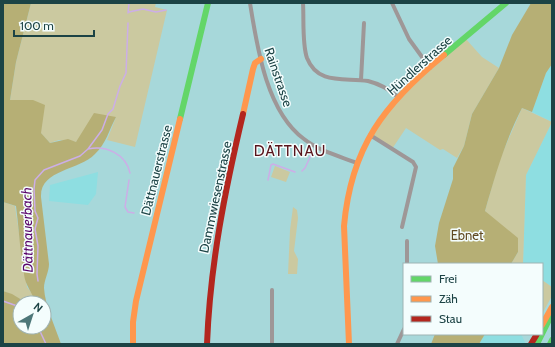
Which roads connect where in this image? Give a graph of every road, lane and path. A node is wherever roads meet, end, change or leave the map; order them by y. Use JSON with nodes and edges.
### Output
{"nodes":[{"id":1,"x":208,"y":3,"type":"edge"},
{"id":2,"x":250,"y":3,"type":"edge"},
{"id":3,"x":303,"y":3,"type":"edge"},
{"id":4,"x":392,"y":3,"type":"edge"},
{"id":5,"x":504,"y":4,"type":"edge"},
{"id":6,"x":364,"y":23,"type":"dead end"},
{"id":7,"x":261,"y":59,"type":"junction"},
{"id":8,"x":430,"y":68,"type":"junction"},
{"id":9,"x":360,"y":80,"type":"junction"},
{"id":10,"x":398,"y":97,"type":"junction"},
{"id":11,"x":370,"y":135,"type":"junction"},
{"id":12,"x":356,"y":162,"type":"junction"},
{"id":13,"x":402,"y":227,"type":"dead end"},
{"id":14,"x":407,"y":241,"type":"dead end"},
{"id":15,"x":407,"y":263,"type":"edge"},
{"id":16,"x":272,"y":290,"type":"dead end"},
{"id":17,"x":552,"y":307,"type":"edge"},
{"id":18,"x":552,"y":314,"type":"edge"},
{"id":19,"x":543,"y":323,"type":"edge"},
{"id":20,"x":403,"y":331,"type":"edge"},
{"id":21,"x":543,"y":332,"type":"edge"},
{"id":22,"x":536,"y":335,"type":"edge"},
{"id":23,"x":542,"y":335,"type":"edge"},
{"id":24,"x":552,"y":340,"type":"edge"},
{"id":25,"x":133,"y":344,"type":"edge"},
{"id":26,"x":207,"y":344,"type":"edge"},
{"id":27,"x":272,"y":344,"type":"edge"},
{"id":28,"x":349,"y":344,"type":"edge"},
{"id":29,"x":397,"y":344,"type":"edge"},
{"id":30,"x":531,"y":344,"type":"edge"},
{"id":31,"x":537,"y":344,"type":"edge"},
{"id":32,"x":550,"y":344,"type":"edge"}],
"edges":[{"from":1,"to":25,"type":"main road","name":"Dättnauerstrasse"},
{"from":2,"to":7,"type":"street","name":"Rainstrasse"},
{"from":3,"to":9,"type":"street"},
{"from":4,"to":8,"type":"street"},
{"from":5,"to":8,"type":"main road","name":"Hündlerstrasse"},
{"from":6,"to":9,"type":"street"},
{"from":7,"to":12,"type":"street","name":"Rainstrasse"},
{"from":7,"to":26,"type":"main road","name":"Dammwiesenstrasse"},
{"from":8,"to":10,"type":"main road","name":"Hündlerstrasse"},
{"from":9,"to":10,"type":"street"},
{"from":10,"to":11,"type":"main road","name":"Hündlerstrasse"},
{"from":11,"to":12,"type":"main road","name":"Hündlerstrasse"},
{"from":11,"to":13,"type":"street"},
{"from":12,"to":28,"type":"main road","name":"Hündlerstrasse"},
{"from":14,"to":15,"type":"street"},
{"from":16,"to":27,"type":"street"},
{"from":17,"to":19,"type":"main road"},
{"from":18,"to":21,"type":"main road"},
{"from":20,"to":29,"type":"street"},
{"from":22,"to":30,"type":"main road"},
{"from":23,"to":31,"type":"main road"},
{"from":24,"to":32,"type":"main road"}]}
